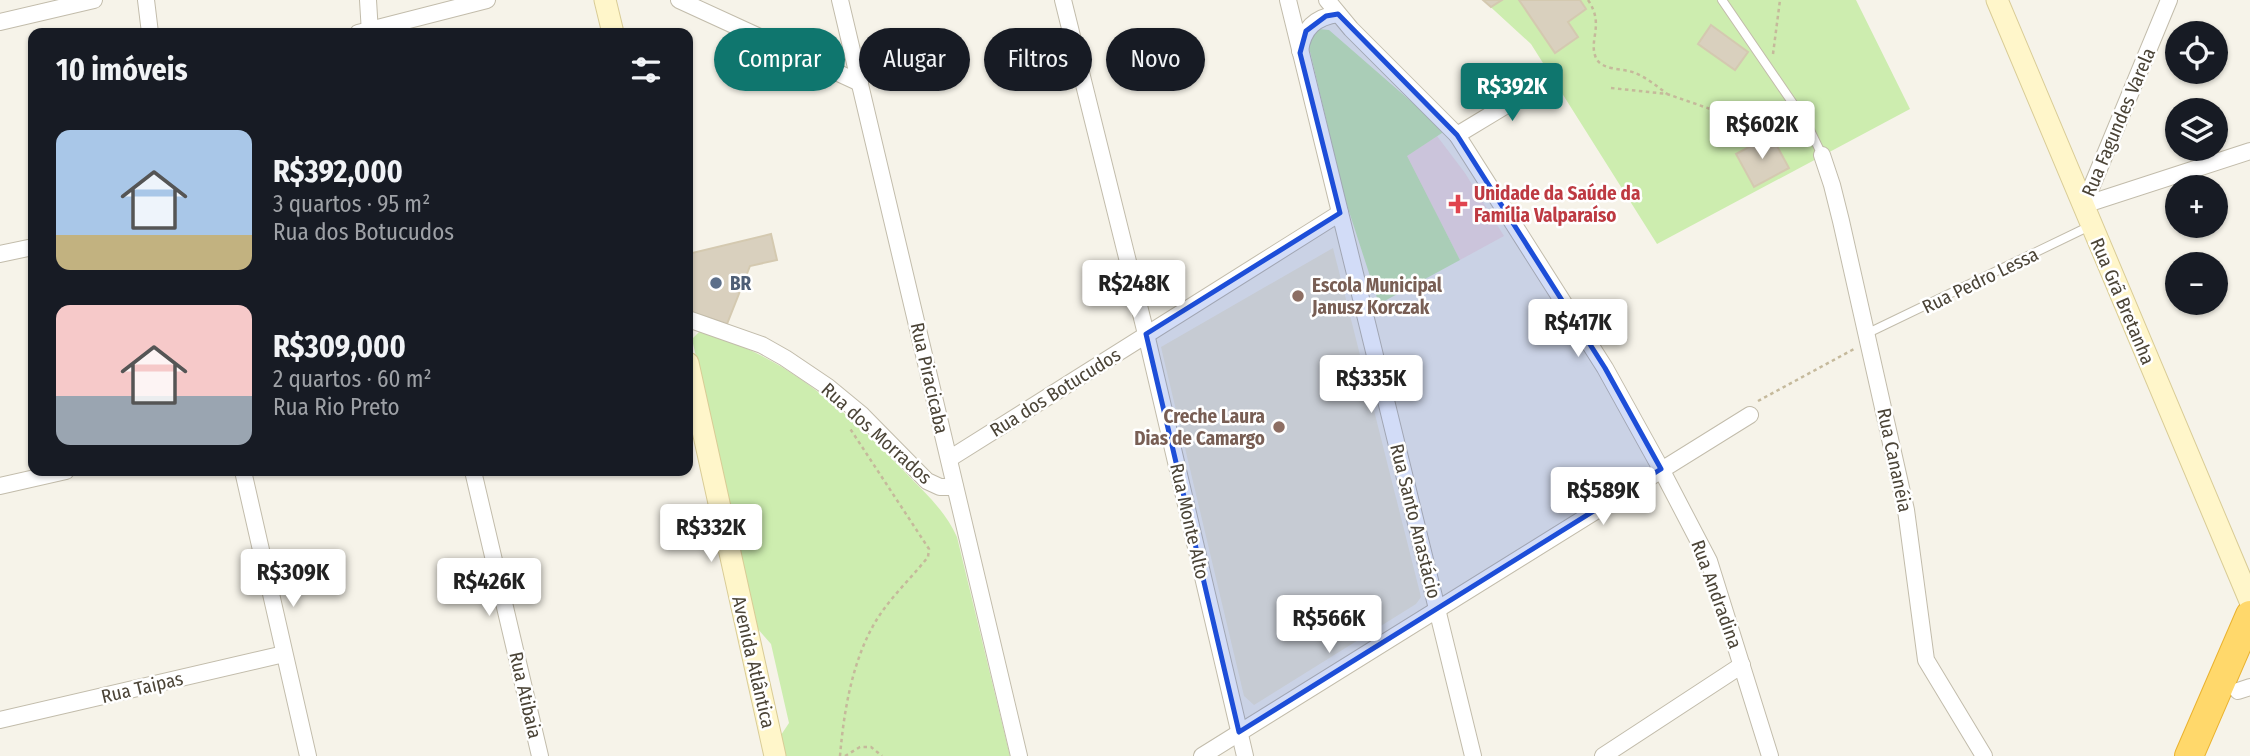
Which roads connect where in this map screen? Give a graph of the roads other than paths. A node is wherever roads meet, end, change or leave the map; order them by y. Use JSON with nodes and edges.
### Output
{"nodes":[{"id":1,"x":94,"y":0,"type":"edge"},
{"id":2,"x":146,"y":0,"type":"edge"},
{"id":3,"x":368,"y":0,"type":"edge"},
{"id":4,"x":487,"y":0,"type":"edge"},
{"id":5,"x":605,"y":0,"type":"edge"},
{"id":6,"x":679,"y":0,"type":"edge"},
{"id":7,"x":840,"y":0,"type":"edge"},
{"id":8,"x":1063,"y":0,"type":"edge"},
{"id":9,"x":1288,"y":0,"type":"edge"},
{"id":10,"x":1327,"y":0,"type":"edge"},
{"id":11,"x":1721,"y":0,"type":"edge"},
{"id":12,"x":1997,"y":0,"type":"edge"},
{"id":13,"x":2169,"y":0,"type":"edge"},
{"id":14,"x":1338,"y":15,"type":"junction"},
{"id":15,"x":0,"y":22,"type":"edge"},
{"id":16,"x":149,"y":28,"type":"edge"},
{"id":17,"x":365,"y":28,"type":"edge"},
{"id":18,"x":380,"y":28,"type":"edge"},
{"id":19,"x":611,"y":28,"type":"edge"},
{"id":20,"x":1300,"y":53,"type":"junction"},
{"id":21,"x":859,"y":79,"type":"edge"},
{"id":22,"x":1548,"y":80,"type":"dead end"},
{"id":23,"x":859,"y":83,"type":"edge"},
{"id":24,"x":862,"y":91,"type":"edge"},
{"id":25,"x":1457,"y":135,"type":"junction"},
{"id":26,"x":1820,"y":150,"type":"joint"},
{"id":27,"x":2250,"y":151,"type":"edge"},
{"id":28,"x":2084,"y":205,"type":"junction"},
{"id":29,"x":1340,"y":212,"type":"junction"},
{"id":30,"x":2092,"y":225,"type":"junction"},
{"id":31,"x":28,"y":248,"type":"edge"},
{"id":32,"x":0,"y":254,"type":"edge"},
{"id":33,"x":693,"y":321,"type":"edge"},
{"id":34,"x":1146,"y":334,"type":"junction"},
{"id":35,"x":1868,"y":337,"type":"junction"},
{"id":36,"x":693,"y":386,"type":"edge"},
{"id":37,"x":1750,"y":415,"type":"road end"},
{"id":38,"x":949,"y":459,"type":"junction"},
{"id":39,"x":1661,"y":469,"type":"junction"},
{"id":40,"x":43,"y":476,"type":"edge"},
{"id":41,"x":244,"y":476,"type":"edge"},
{"id":42,"x":474,"y":476,"type":"edge"},
{"id":43,"x":0,"y":486,"type":"edge"},
{"id":44,"x":955,"y":486,"type":"junction"},
{"id":45,"x":2250,"y":601,"type":"edge"},
{"id":46,"x":1438,"y":609,"type":"junction"},
{"id":47,"x":2250,"y":615,"type":"edge"},
{"id":48,"x":284,"y":654,"type":"junction"},
{"id":49,"x":2250,"y":661,"type":"edge"},
{"id":50,"x":1742,"y":665,"type":"junction"},
{"id":51,"x":2244,"y":689,"type":"edge"},
{"id":52,"x":0,"y":720,"type":"edge"},
{"id":53,"x":1239,"y":732,"type":"junction"},
{"id":54,"x":309,"y":756,"type":"edge"},
{"id":55,"x":540,"y":756,"type":"edge"},
{"id":56,"x":775,"y":756,"type":"edge"},
{"id":57,"x":1019,"y":756,"type":"edge"},
{"id":58,"x":1202,"y":756,"type":"edge"},
{"id":59,"x":1245,"y":756,"type":"edge"},
{"id":60,"x":1473,"y":756,"type":"edge"},
{"id":61,"x":1603,"y":756,"type":"edge"},
{"id":62,"x":1770,"y":756,"type":"edge"},
{"id":63,"x":1984,"y":756,"type":"edge"},
{"id":64,"x":2189,"y":756,"type":"edge"},
{"id":65,"x":2210,"y":756,"type":"edge"}],
"edges":[{"from":1,"to":15,"type":"street"},
{"from":2,"to":16,"type":"street"},
{"from":3,"to":17,"type":"street"},
{"from":4,"to":18,"type":"street"},
{"from":5,"to":19,"type":"street"},
{"from":6,"to":23,"type":"street"},
{"from":7,"to":21,"type":"street","name":"Rua Piracicaba"},
{"from":8,"to":34,"type":"street","name":"Rua Monte Alto"},
{"from":9,"to":20,"type":"street","name":"Rua Santo Anastácio"},
{"from":10,"to":14,"type":"street","name":"Rua Andradina"},
{"from":11,"to":26,"type":"lane"},
{"from":12,"to":28,"type":"street","name":"Rua Grã Bretanha"},
{"from":13,"to":28,"type":"street","name":"Rua Fagundes Varela"},
{"from":14,"to":20,"type":"street"},
{"from":14,"to":25,"type":"street","name":"Rua Andradina"},
{"from":20,"to":29,"type":"street","name":"Rua Santo Anastácio"},
{"from":22,"to":25,"type":"street"},
{"from":24,"to":38,"type":"street","name":"Rua Piracicaba"},
{"from":25,"to":39,"type":"street","name":"Rua Andradina"},
{"from":26,"to":35,"type":"street","name":"Rua Cananéia"},
{"from":27,"to":28,"type":"street"},
{"from":28,"to":30,"type":"street","name":"Rua Grã Bretanha"},
{"from":29,"to":34,"type":"street","name":"Rua dos Botucudos"},
{"from":29,"to":46,"type":"street","name":"Rua Santo Anastácio"},
{"from":30,"to":35,"type":"lane","name":"Rua Pedro Lessa"},
{"from":30,"to":45,"type":"street","name":"Rua Grã Bretanha"},
{"from":31,"to":32,"type":"street"},
{"from":33,"to":44,"type":"street","name":"Rua dos Morrados"},
{"from":34,"to":38,"type":"street","name":"Rua dos Botucudos"},
{"from":34,"to":53,"type":"street","name":"Rua Monte Alto"},
{"from":35,"to":63,"type":"street","name":"Rua Cananéia"},
{"from":36,"to":56,"type":"street","name":"Avenida Atlântica"},
{"from":37,"to":39,"type":"street"},
{"from":38,"to":44,"type":"street","name":"Rua Piracicaba"},
{"from":39,"to":46,"type":"street"},
{"from":39,"to":50,"type":"street","name":"Rua Andradina"},
{"from":40,"to":43,"type":"street"},
{"from":41,"to":48,"type":"street"},
{"from":42,"to":55,"type":"street","name":"Rua Atibaia"},
{"from":44,"to":57,"type":"street","name":"Rua Piracicaba"},
{"from":46,"to":53,"type":"street"},
{"from":46,"to":60,"type":"street","name":"Rua Santo Anastácio"},
{"from":47,"to":64,"type":"highway"},
{"from":48,"to":52,"type":"street","name":"Rua Taipas"},
{"from":48,"to":54,"type":"street"},
{"from":49,"to":51,"type":"highway"},
{"from":50,"to":61,"type":"street"},
{"from":50,"to":62,"type":"street","name":"Rua Andradina"},
{"from":51,"to":65,"type":"highway"},
{"from":53,"to":58,"type":"street"},
{"from":53,"to":59,"type":"street","name":"Rua Monte Alto"}]}
